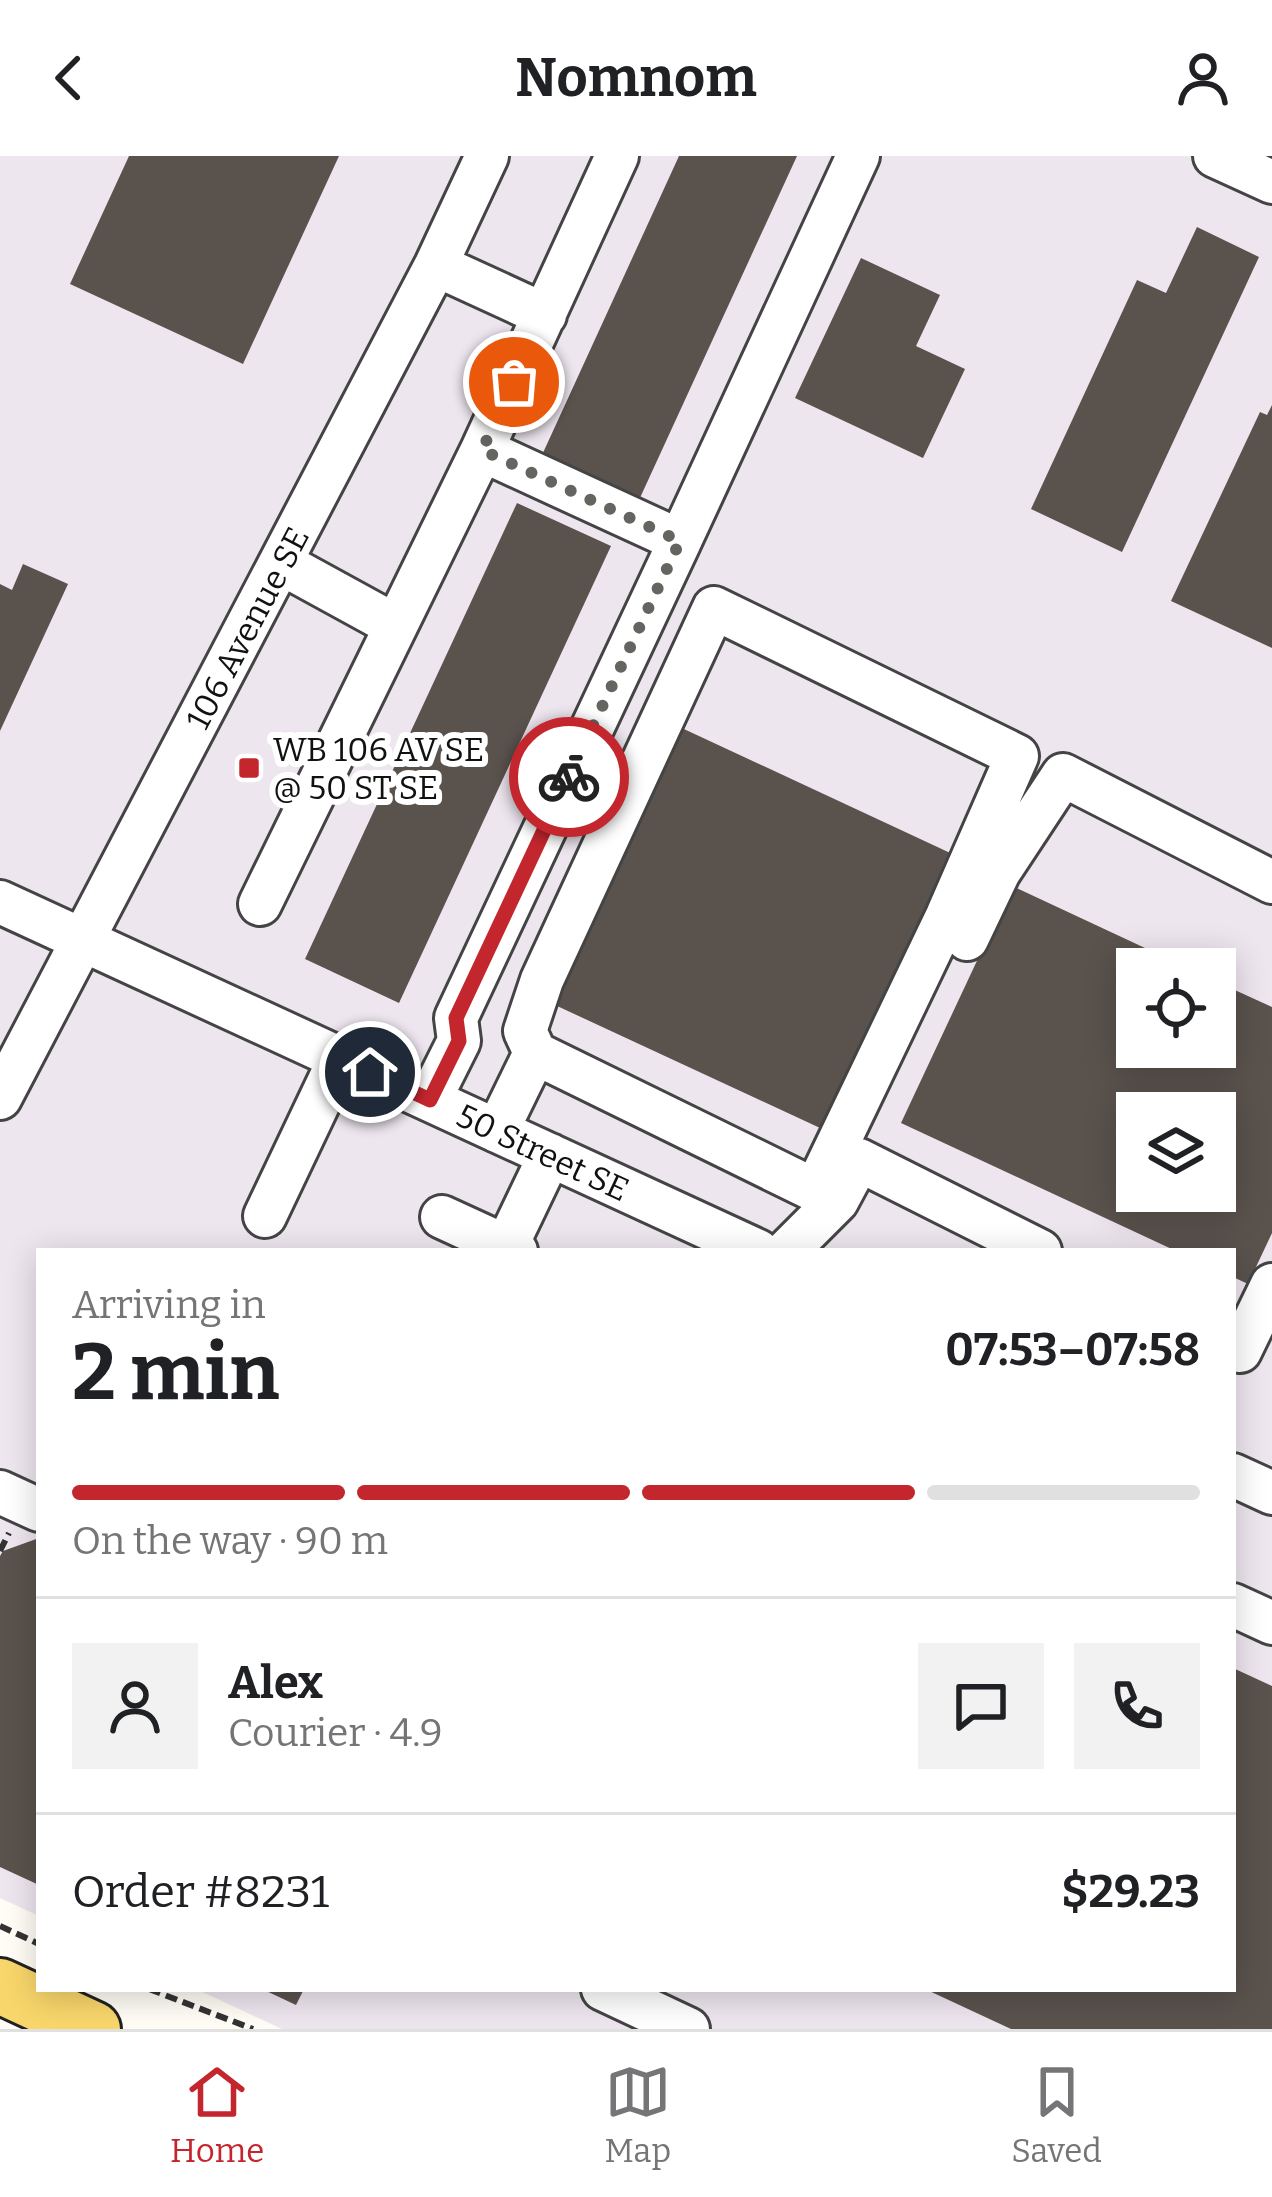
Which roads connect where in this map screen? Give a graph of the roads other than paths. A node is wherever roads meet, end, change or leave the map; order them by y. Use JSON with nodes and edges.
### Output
{"nodes":[{"id":1,"x":487,"y":156,"type":"edge"},
{"id":2,"x":617,"y":156,"type":"edge"},
{"id":3,"x":858,"y":156,"type":"edge"},
{"id":4,"x":1217,"y":156,"type":"edge"},
{"id":5,"x":1272,"y":182,"type":"edge"},
{"id":6,"x":436,"y":265,"type":"junction"},
{"id":7,"x":545,"y":315,"type":"junction"},
{"id":8,"x":482,"y":450,"type":"junction"},
{"id":9,"x":680,"y":541,"type":"junction"},
{"id":10,"x":281,"y":563,"type":"junction"},
{"id":11,"x":397,"y":626,"type":"junction"},
{"id":12,"x":1272,"y":882,"type":"edge"},
{"id":13,"x":0,"y":902,"type":"edge"},
{"id":14,"x":260,"y":904,"type":"dead end"},
{"id":15,"x":83,"y":939,"type":"junction"},
{"id":16,"x":535,"y":1053,"type":"junction"},
{"id":17,"x":340,"y":1058,"type":"junction"},
{"id":18,"x":0,"y":1098,"type":"edge"},
{"id":19,"x":430,"y":1100,"type":"junction"},
{"id":20,"x":497,"y":1131,"type":"junction"},
{"id":21,"x":550,"y":1155,"type":"junction"},
{"id":22,"x":859,"y":1160,"type":"junction"},
{"id":23,"x":826,"y":1196,"type":"junction"},
{"id":24,"x":265,"y":1216,"type":"dead end"},
{"id":25,"x":442,"y":1217,"type":"dead end"},
{"id":26,"x":509,"y":1248,"type":"edge"},
{"id":27,"x":511,"y":1248,"type":"edge"},
{"id":28,"x":752,"y":1248,"type":"edge"},
{"id":29,"x":790,"y":1248,"type":"edge"},
{"id":30,"x":1034,"y":1248,"type":"edge"},
{"id":31,"x":1272,"y":1285,"type":"edge"},
{"id":32,"x":1236,"y":1352,"type":"edge"},
{"id":33,"x":1236,"y":1476,"type":"edge"},
{"id":34,"x":1272,"y":1493,"type":"edge"},
{"id":35,"x":1236,"y":1606,"type":"edge"},
{"id":36,"x":1272,"y":1623,"type":"edge"},
{"id":37,"x":0,"y":1986,"type":"edge"},
{"id":38,"x":609,"y":1992,"type":"edge"},
{"id":39,"x":93,"y":2029,"type":"edge"},
{"id":40,"x":688,"y":2029,"type":"edge"}],
"edges":[{"from":1,"to":6,"type":"street","name":"106 Avenue SE"},
{"from":2,"to":7,"type":"street"},
{"from":3,"to":9,"type":"street"},
{"from":4,"to":5,"type":"street"},
{"from":6,"to":7,"type":"street"},
{"from":6,"to":10,"type":"street","name":"106 Avenue SE"},
{"from":7,"to":8,"type":"street"},
{"from":8,"to":9,"type":"street"},
{"from":8,"to":11,"type":"street"},
{"from":9,"to":19,"type":"street"},
{"from":10,"to":11,"type":"street"},
{"from":10,"to":15,"type":"street","name":"106 Avenue SE"},
{"from":11,"to":14,"type":"street"},
{"from":12,"to":22,"type":"street"},
{"from":13,"to":15,"type":"street","name":"50 Street SE"},
{"from":15,"to":17,"type":"street","name":"50 Street SE"},
{"from":15,"to":18,"type":"street","name":"106 Avenue SE"},
{"from":16,"to":20,"type":"street"},
{"from":16,"to":23,"type":"street"},
{"from":16,"to":23,"type":"street"},
{"from":17,"to":19,"type":"street","name":"50 Street SE"},
{"from":17,"to":24,"type":"street"},
{"from":19,"to":20,"type":"street","name":"50 Street SE"},
{"from":20,"to":21,"type":"street","name":"50 Street SE"},
{"from":21,"to":27,"type":"street"},
{"from":21,"to":28,"type":"street","name":"50 Street SE"},
{"from":22,"to":23,"type":"street"},
{"from":22,"to":30,"type":"street"},
{"from":23,"to":29,"type":"street"},
{"from":25,"to":26,"type":"street"},
{"from":31,"to":32,"type":"street"},
{"from":33,"to":34,"type":"street"},
{"from":35,"to":36,"type":"street"},
{"from":37,"to":39,"type":"main road"},
{"from":38,"to":40,"type":"street"}]}
